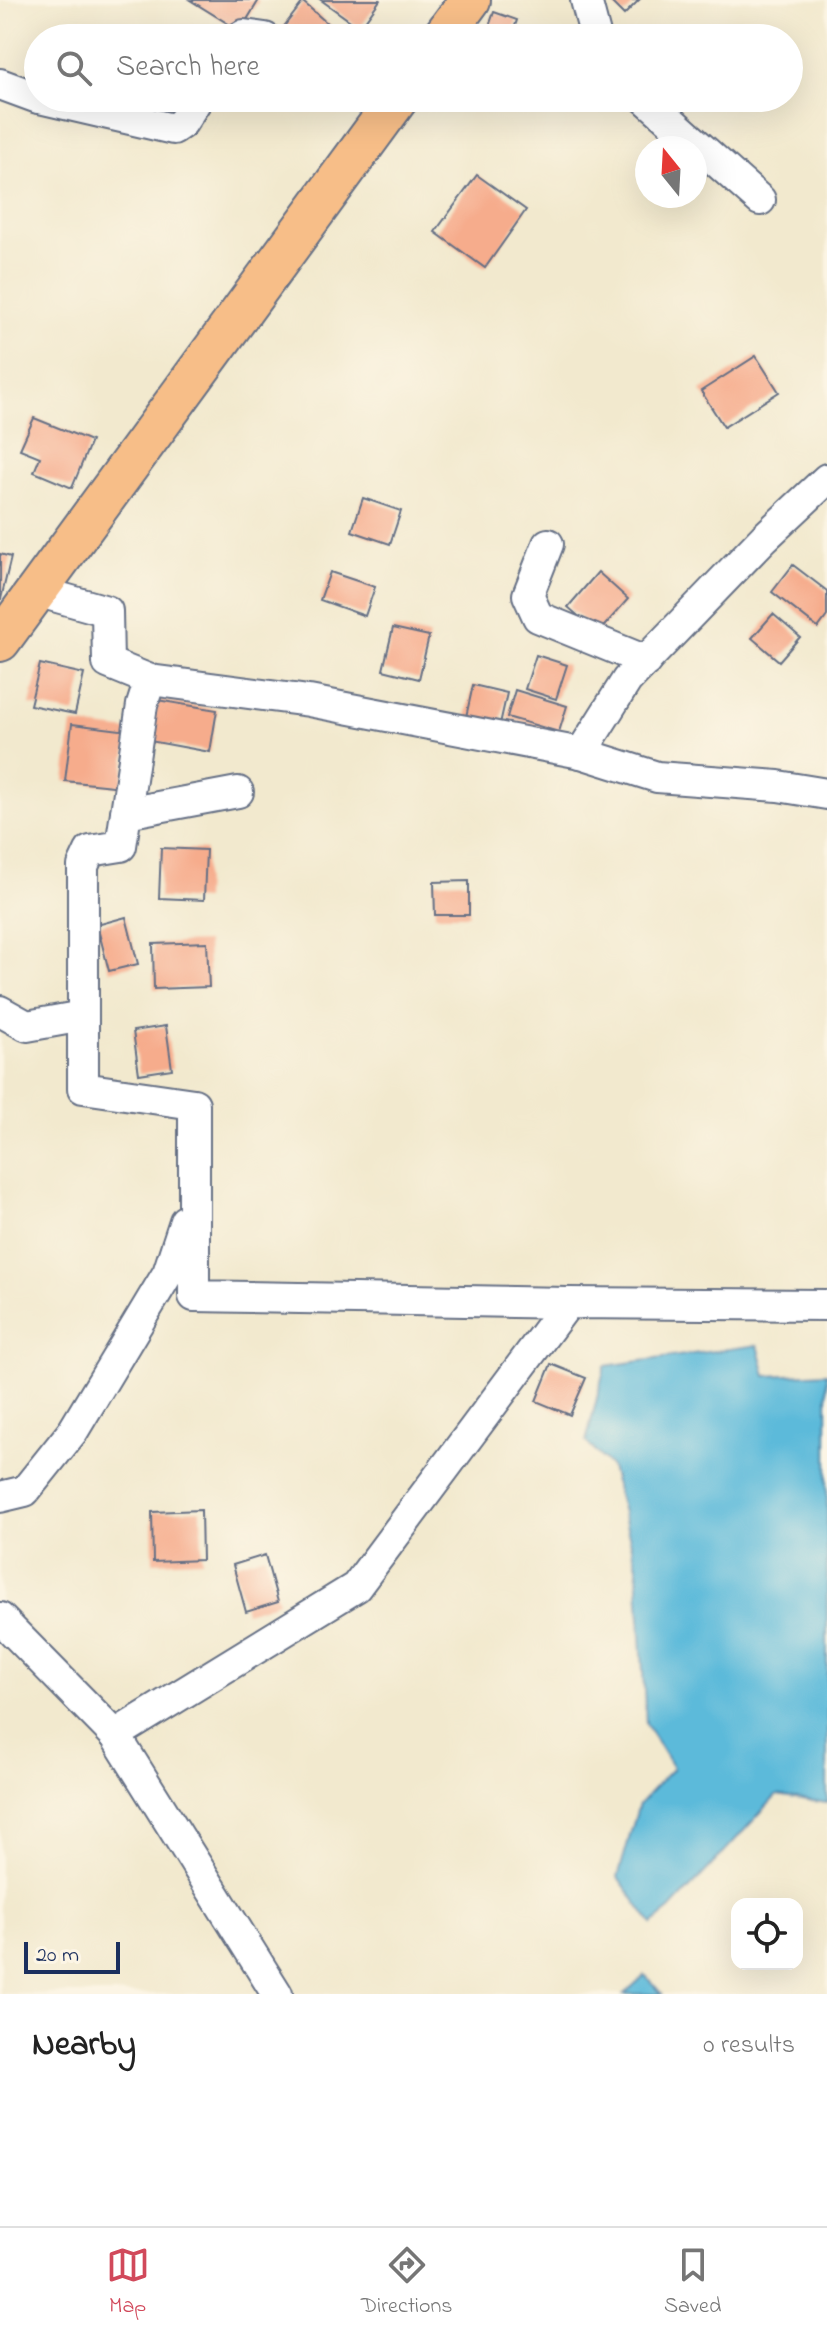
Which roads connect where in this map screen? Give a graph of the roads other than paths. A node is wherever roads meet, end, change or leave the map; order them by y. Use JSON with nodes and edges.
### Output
{"nodes":[{"id":1,"x":470,"y":0,"type":"edge"},
{"id":2,"x":586,"y":0,"type":"edge"},
{"id":3,"x":452,"y":24,"type":"edge"},
{"id":4,"x":592,"y":24,"type":"edge"},
{"id":5,"x":0,"y":84,"type":"edge"},
{"id":6,"x":24,"y":93,"type":"edge"},
{"id":7,"x":99,"y":112,"type":"edge"},
{"id":8,"x":189,"y":112,"type":"edge"},
{"id":9,"x":379,"y":112,"type":"edge"},
{"id":10,"x":661,"y":112,"type":"edge"},
{"id":11,"x":760,"y":200,"type":"dead end"},
{"id":12,"x":827,"y":479,"type":"edge"},
{"id":13,"x":548,"y":544,"type":"dead end"},
{"id":14,"x":36,"y":591,"type":"junction"},
{"id":15,"x":2,"y":636,"type":"edge"},
{"id":16,"x":646,"y":661,"type":"junction"},
{"id":17,"x":150,"y":680,"type":"junction"},
{"id":18,"x":581,"y":753,"type":"junction"},
{"id":19,"x":238,"y":792,"type":"dead end"},
{"id":20,"x":827,"y":794,"type":"edge"},
{"id":21,"x":126,"y":813,"type":"junction"},
{"id":22,"x":0,"y":1011,"type":"edge"},
{"id":23,"x":83,"y":1016,"type":"junction"},
{"id":24,"x":194,"y":1196,"type":"junction"},
{"id":25,"x":568,"y":1303,"type":"junction"},
{"id":26,"x":827,"y":1305,"type":"edge"},
{"id":27,"x":0,"y":1497,"type":"edge"},
{"id":28,"x":0,"y":1618,"type":"edge"},
{"id":29,"x":115,"y":1735,"type":"junction"},
{"id":30,"x":277,"y":1994,"type":"edge"}],
"edges":[{"from":1,"to":3,"type":"main road"},
{"from":2,"to":4,"type":"street"},
{"from":5,"to":6,"type":"street"},
{"from":7,"to":8,"type":"street"},
{"from":9,"to":14,"type":"main road"},
{"from":10,"to":11,"type":"street"},
{"from":12,"to":16,"type":"street"},
{"from":13,"to":16,"type":"street"},
{"from":14,"to":15,"type":"main road"},
{"from":14,"to":17,"type":"street"},
{"from":16,"to":18,"type":"street"},
{"from":17,"to":18,"type":"street"},
{"from":17,"to":21,"type":"street"},
{"from":18,"to":20,"type":"street"},
{"from":19,"to":21,"type":"street"},
{"from":21,"to":23,"type":"street"},
{"from":22,"to":23,"type":"street"},
{"from":23,"to":24,"type":"street"},
{"from":24,"to":25,"type":"street"},
{"from":24,"to":27,"type":"street"},
{"from":25,"to":26,"type":"street"},
{"from":25,"to":29,"type":"street"},
{"from":28,"to":29,"type":"street"},
{"from":29,"to":30,"type":"street"}]}
